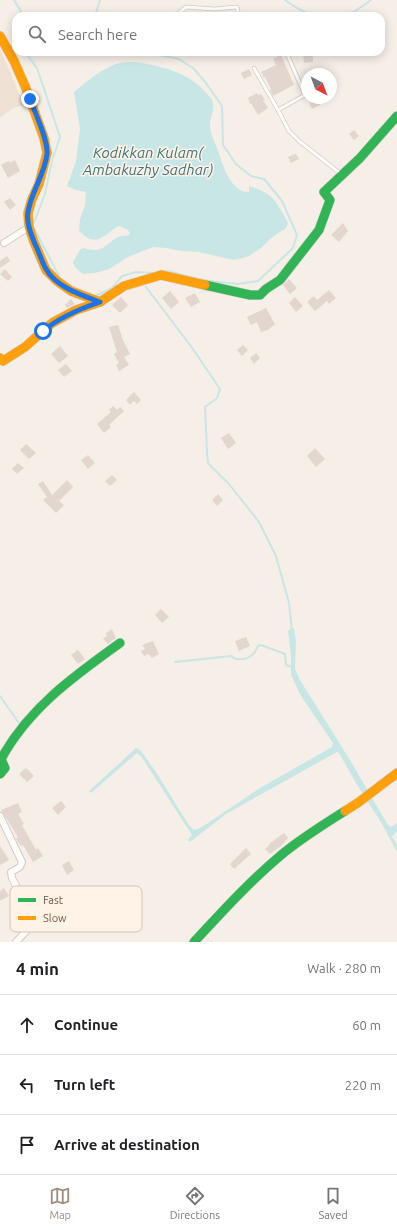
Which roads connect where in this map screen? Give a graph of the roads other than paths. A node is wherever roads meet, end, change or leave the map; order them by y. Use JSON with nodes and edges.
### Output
{"nodes":[{"id":1,"x":180,"y":12,"type":"edge"},
{"id":2,"x":238,"y":12,"type":"edge"},
{"id":3,"x":0,"y":36,"type":"edge"},
{"id":4,"x":288,"y":56,"type":"edge"},
{"id":5,"x":254,"y":68,"type":"dead end"},
{"id":6,"x":278,"y":110,"type":"junction"},
{"id":7,"x":397,"y":116,"type":"edge"},
{"id":8,"x":342,"y":175,"type":"junction"},
{"id":9,"x":29,"y":227,"type":"junction"},
{"id":10,"x":4,"y":243,"type":"dead end"},
{"id":11,"x":100,"y":302,"type":"junction"},
{"id":12,"x":0,"y":358,"type":"edge"},
{"id":13,"x":120,"y":643,"type":"dead end"},
{"id":14,"x":397,"y":773,"type":"edge"},
{"id":15,"x":0,"y":774,"type":"edge"},
{"id":16,"x":0,"y":816,"type":"edge"},
{"id":17,"x":16,"y":886,"type":"edge"},
{"id":18,"x":25,"y":932,"type":"edge"},
{"id":19,"x":16,"y":942,"type":"edge"},
{"id":20,"x":194,"y":942,"type":"edge"}],
"edges":[{"from":1,"to":2,"type":"lane"},
{"from":3,"to":9,"type":"street"},
{"from":4,"to":6,"type":"lane"},
{"from":5,"to":6,"type":"lane"},
{"from":6,"to":8,"type":"lane"},
{"from":7,"to":8,"type":"street"},
{"from":8,"to":11,"type":"street"},
{"from":9,"to":10,"type":"street"},
{"from":9,"to":11,"type":"street"},
{"from":11,"to":12,"type":"street"},
{"from":13,"to":15,"type":"street"},
{"from":14,"to":20,"type":"street"},
{"from":16,"to":17,"type":"street"},
{"from":18,"to":19,"type":"street"}]}
